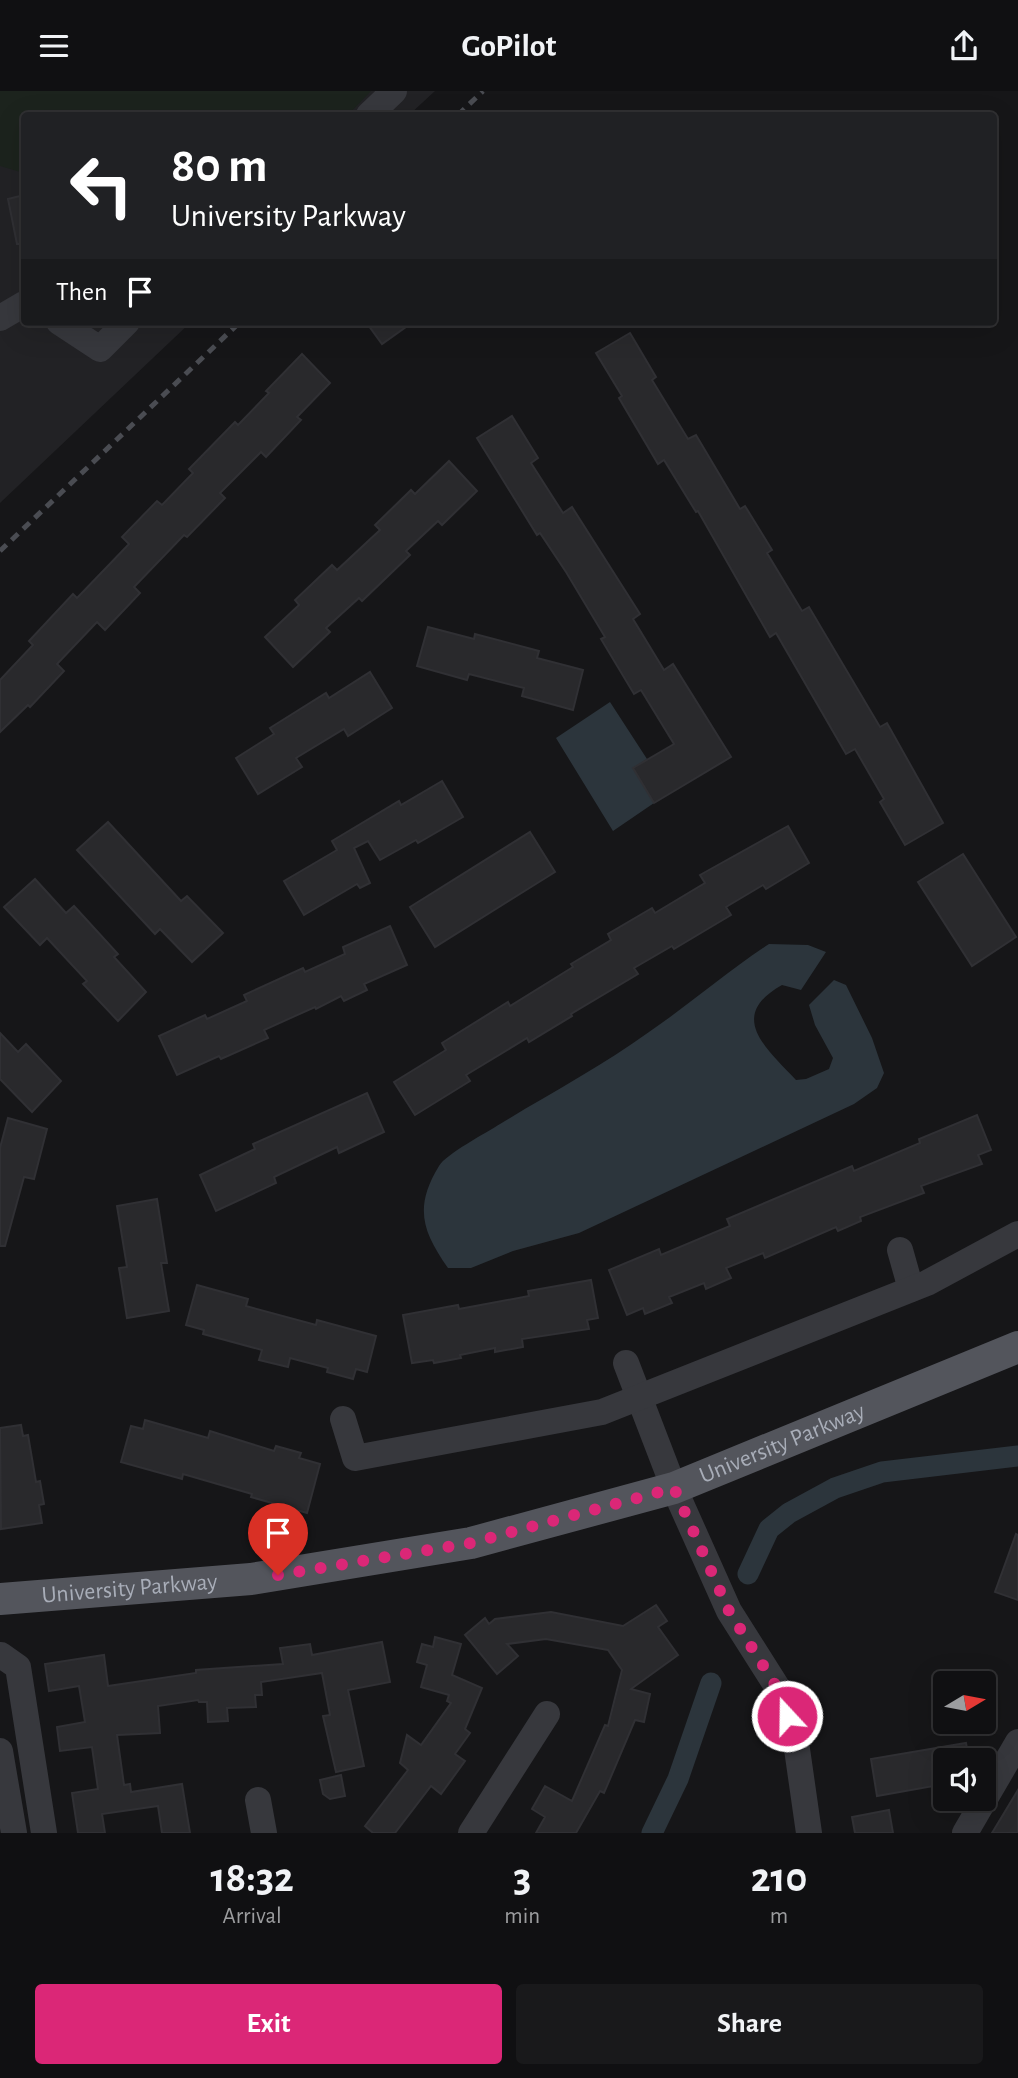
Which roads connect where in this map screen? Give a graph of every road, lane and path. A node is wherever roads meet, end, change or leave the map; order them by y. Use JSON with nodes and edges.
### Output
{"nodes":[{"id":1,"x":394,"y":91,"type":"edge"},
{"id":2,"x":372,"y":112,"type":"edge"},
{"id":3,"x":21,"y":305,"type":"edge"},
{"id":4,"x":0,"y":318,"type":"edge"},
{"id":5,"x":66,"y":326,"type":"edge"},
{"id":6,"x":123,"y":326,"type":"edge"},
{"id":7,"x":1018,"y":1234,"type":"edge"},
{"id":8,"x":901,"y":1250,"type":"dead end"},
{"id":9,"x":911,"y":1289,"type":"junction"},
{"id":10,"x":1018,"y":1347,"type":"edge"},
{"id":11,"x":626,"y":1363,"type":"dead end"},
{"id":12,"x":639,"y":1397,"type":"junction"},
{"id":13,"x":343,"y":1419,"type":"dead end"},
{"id":14,"x":674,"y":1488,"type":"junction"},
{"id":15,"x":0,"y":1599,"type":"edge"},
{"id":16,"x":0,"y":1652,"type":"edge"},
{"id":17,"x":547,"y":1714,"type":"dead end"},
{"id":18,"x":1018,"y":1742,"type":"edge"},
{"id":19,"x":0,"y":1751,"type":"edge"},
{"id":20,"x":38,"y":1796,"type":"junction"},
{"id":21,"x":258,"y":1800,"type":"dead end"},
{"id":22,"x":8,"y":1803,"type":"junction"},
{"id":23,"x":14,"y":1833,"type":"edge"},
{"id":24,"x":44,"y":1833,"type":"edge"},
{"id":25,"x":264,"y":1833,"type":"edge"},
{"id":26,"x":471,"y":1833,"type":"edge"},
{"id":27,"x":809,"y":1833,"type":"edge"},
{"id":28,"x":965,"y":1833,"type":"edge"}],
"edges":[{"from":1,"to":2,"type":"street"},
{"from":3,"to":4,"type":"street"},
{"from":5,"to":6,"type":"street"},
{"from":7,"to":9,"type":"street"},
{"from":8,"to":9,"type":"street"},
{"from":9,"to":12,"type":"street"},
{"from":10,"to":14,"type":"main road","name":"University Parkway"},
{"from":11,"to":12,"type":"street"},
{"from":12,"to":13,"type":"street"},
{"from":12,"to":14,"type":"street"},
{"from":14,"to":15,"type":"main road","name":"University Parkway"},
{"from":14,"to":27,"type":"street"},
{"from":16,"to":20,"type":"street"},
{"from":17,"to":26,"type":"street"},
{"from":18,"to":28,"type":"street"},
{"from":19,"to":22,"type":"street"},
{"from":20,"to":22,"type":"street"},
{"from":20,"to":24,"type":"street"},
{"from":21,"to":25,"type":"street"},
{"from":22,"to":23,"type":"street"}]}
